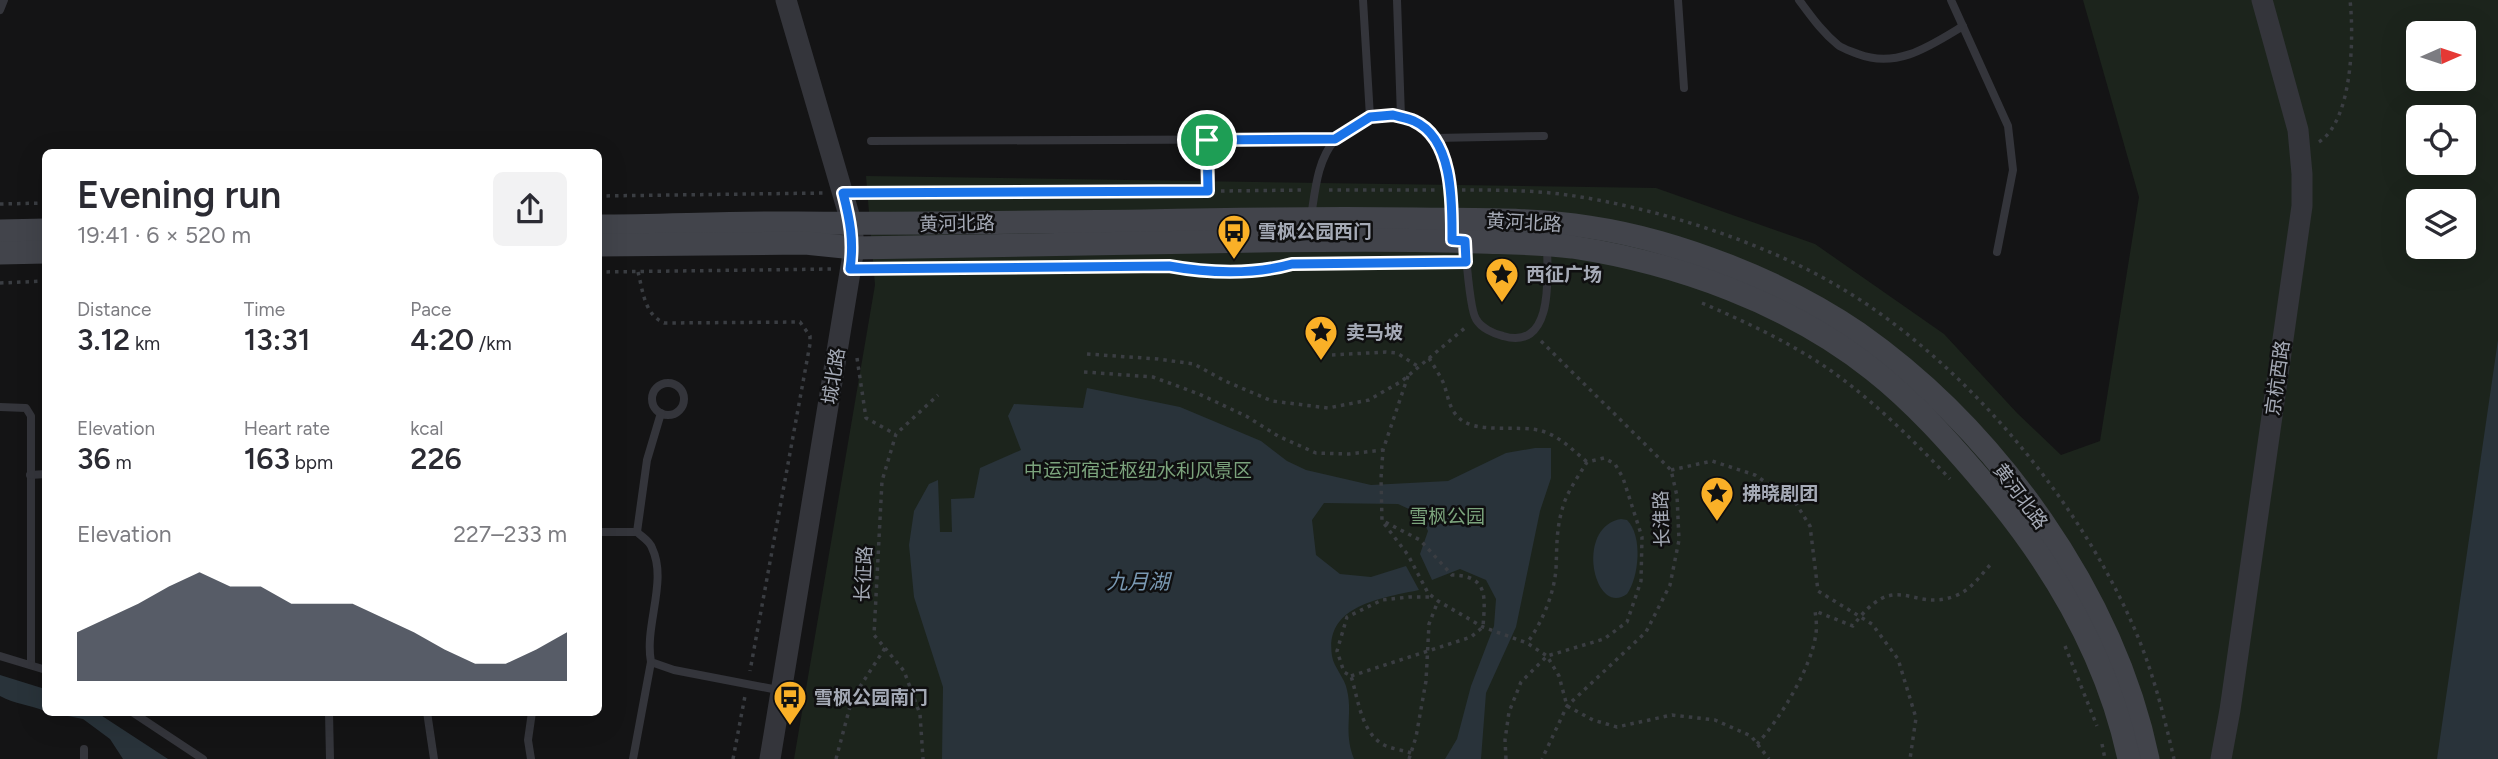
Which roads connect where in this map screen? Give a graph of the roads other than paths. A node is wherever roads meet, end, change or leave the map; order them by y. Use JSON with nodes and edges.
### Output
{"nodes":[{"id":1,"x":4,"y":0,"type":"edge"},
{"id":2,"x":786,"y":0,"type":"edge"},
{"id":3,"x":1363,"y":0,"type":"edge"},
{"id":4,"x":1397,"y":0,"type":"edge"},
{"id":5,"x":1678,"y":0,"type":"edge"},
{"id":6,"x":1799,"y":0,"type":"edge"},
{"id":7,"x":1951,"y":0,"type":"edge"},
{"id":8,"x":2262,"y":0,"type":"edge"},
{"id":9,"x":0,"y":10,"type":"edge"},
{"id":10,"x":1963,"y":26,"type":"junction"},
{"id":11,"x":1684,"y":88,"type":"dead end"},
{"id":12,"x":1370,"y":117,"type":"junction"},
{"id":13,"x":1401,"y":117,"type":"junction"},
{"id":14,"x":1544,"y":136,"type":"dead end"},
{"id":15,"x":1435,"y":138,"type":"junction"},
{"id":16,"x":1335,"y":139,"type":"junction"},
{"id":17,"x":1207,"y":140,"type":"junction"},
{"id":18,"x":872,"y":141,"type":"dead end"},
{"id":19,"x":1208,"y":191,"type":"road end"},
{"id":20,"x":602,"y":226,"type":"edge"},
{"id":21,"x":1311,"y":229,"type":"junction"},
{"id":22,"x":42,"y":230,"type":"edge"},
{"id":23,"x":0,"y":231,"type":"edge"},
{"id":24,"x":1456,"y":234,"type":"junction"},
{"id":25,"x":602,"y":245,"type":"edge"},
{"id":26,"x":1547,"y":245,"type":"junction"},
{"id":27,"x":852,"y":247,"type":"junction"},
{"id":28,"x":42,"y":252,"type":"edge"},
{"id":29,"x":1997,"y":252,"type":"dead end"},
{"id":30,"x":0,"y":253,"type":"edge"},
{"id":31,"x":0,"y":407,"type":"edge"},
{"id":32,"x":661,"y":414,"type":"junction"},
{"id":33,"x":42,"y":474,"type":"edge"},
{"id":34,"x":30,"y":475,"type":"junction"},
{"id":35,"x":602,"y":532,"type":"edge"},
{"id":36,"x":637,"y":532,"type":"junction"},
{"id":37,"x":0,"y":656,"type":"edge"},
{"id":38,"x":651,"y":663,"type":"junction"},
{"id":39,"x":31,"y":665,"type":"junction"},
{"id":40,"x":42,"y":669,"type":"edge"},
{"id":41,"x":782,"y":690,"type":"junction"},
{"id":42,"x":138,"y":716,"type":"edge"},
{"id":43,"x":329,"y":716,"type":"edge"},
{"id":44,"x":428,"y":716,"type":"edge"},
{"id":45,"x":531,"y":716,"type":"edge"},
{"id":46,"x":203,"y":759,"type":"edge"},
{"id":47,"x":330,"y":759,"type":"edge"},
{"id":48,"x":434,"y":759,"type":"edge"},
{"id":49,"x":531,"y":759,"type":"edge"},
{"id":50,"x":633,"y":759,"type":"edge"},
{"id":51,"x":770,"y":759,"type":"edge"},
{"id":52,"x":2129,"y":759,"type":"edge"},
{"id":53,"x":2148,"y":759,"type":"edge"},
{"id":54,"x":2221,"y":759,"type":"edge"}],
"edges":[{"from":1,"to":9,"type":"lane"},
{"from":2,"to":27,"type":"street","name":"城北路"},
{"from":3,"to":12,"type":"lane"},
{"from":4,"to":13,"type":"lane"},
{"from":5,"to":11,"type":"lane"},
{"from":6,"to":10,"type":"lane"},
{"from":7,"to":10,"type":"lane"},
{"from":8,"to":54,"type":"street","name":"京杭西路"},
{"from":10,"to":29,"type":"lane"},
{"from":12,"to":13,"type":"lane"},
{"from":12,"to":16,"type":"lane"},
{"from":13,"to":15,"type":"lane"},
{"from":14,"to":15,"type":"lane"},
{"from":15,"to":24,"type":"lane"},
{"from":16,"to":17,"type":"lane"},
{"from":16,"to":21,"type":"lane"},
{"from":17,"to":18,"type":"lane"},
{"from":17,"to":19,"type":"lane"},
{"from":20,"to":27,"type":"main road","name":"黄河北路"},
{"from":21,"to":24,"type":"main road","name":"黄河北路"},
{"from":21,"to":27,"type":"main road","name":"黄河北路"},
{"from":22,"to":23,"type":"main road"},
{"from":24,"to":26,"type":"main road","name":"黄河北路"},
{"from":24,"to":26,"type":"lane"},
{"from":24,"to":53,"type":"main road","name":"黄河北路"},
{"from":25,"to":27,"type":"main road","name":"黄河北路"},
{"from":26,"to":52,"type":"main road","name":"黄河北路"},
{"from":27,"to":41,"type":"street","name":"城北路"},
{"from":28,"to":30,"type":"main road"},
{"from":31,"to":34,"type":"lane"},
{"from":32,"to":32,"type":"lane"},
{"from":32,"to":36,"type":"lane"},
{"from":33,"to":34,"type":"lane"},
{"from":34,"to":39,"type":"lane"},
{"from":35,"to":36,"type":"lane"},
{"from":36,"to":38,"type":"lane"},
{"from":37,"to":39,"type":"lane"},
{"from":38,"to":41,"type":"lane"},
{"from":38,"to":50,"type":"lane"},
{"from":39,"to":40,"type":"lane"},
{"from":41,"to":51,"type":"street","name":"城北路"},
{"from":42,"to":46,"type":"lane"},
{"from":43,"to":47,"type":"lane"},
{"from":44,"to":48,"type":"lane"},
{"from":45,"to":49,"type":"lane"}]}
